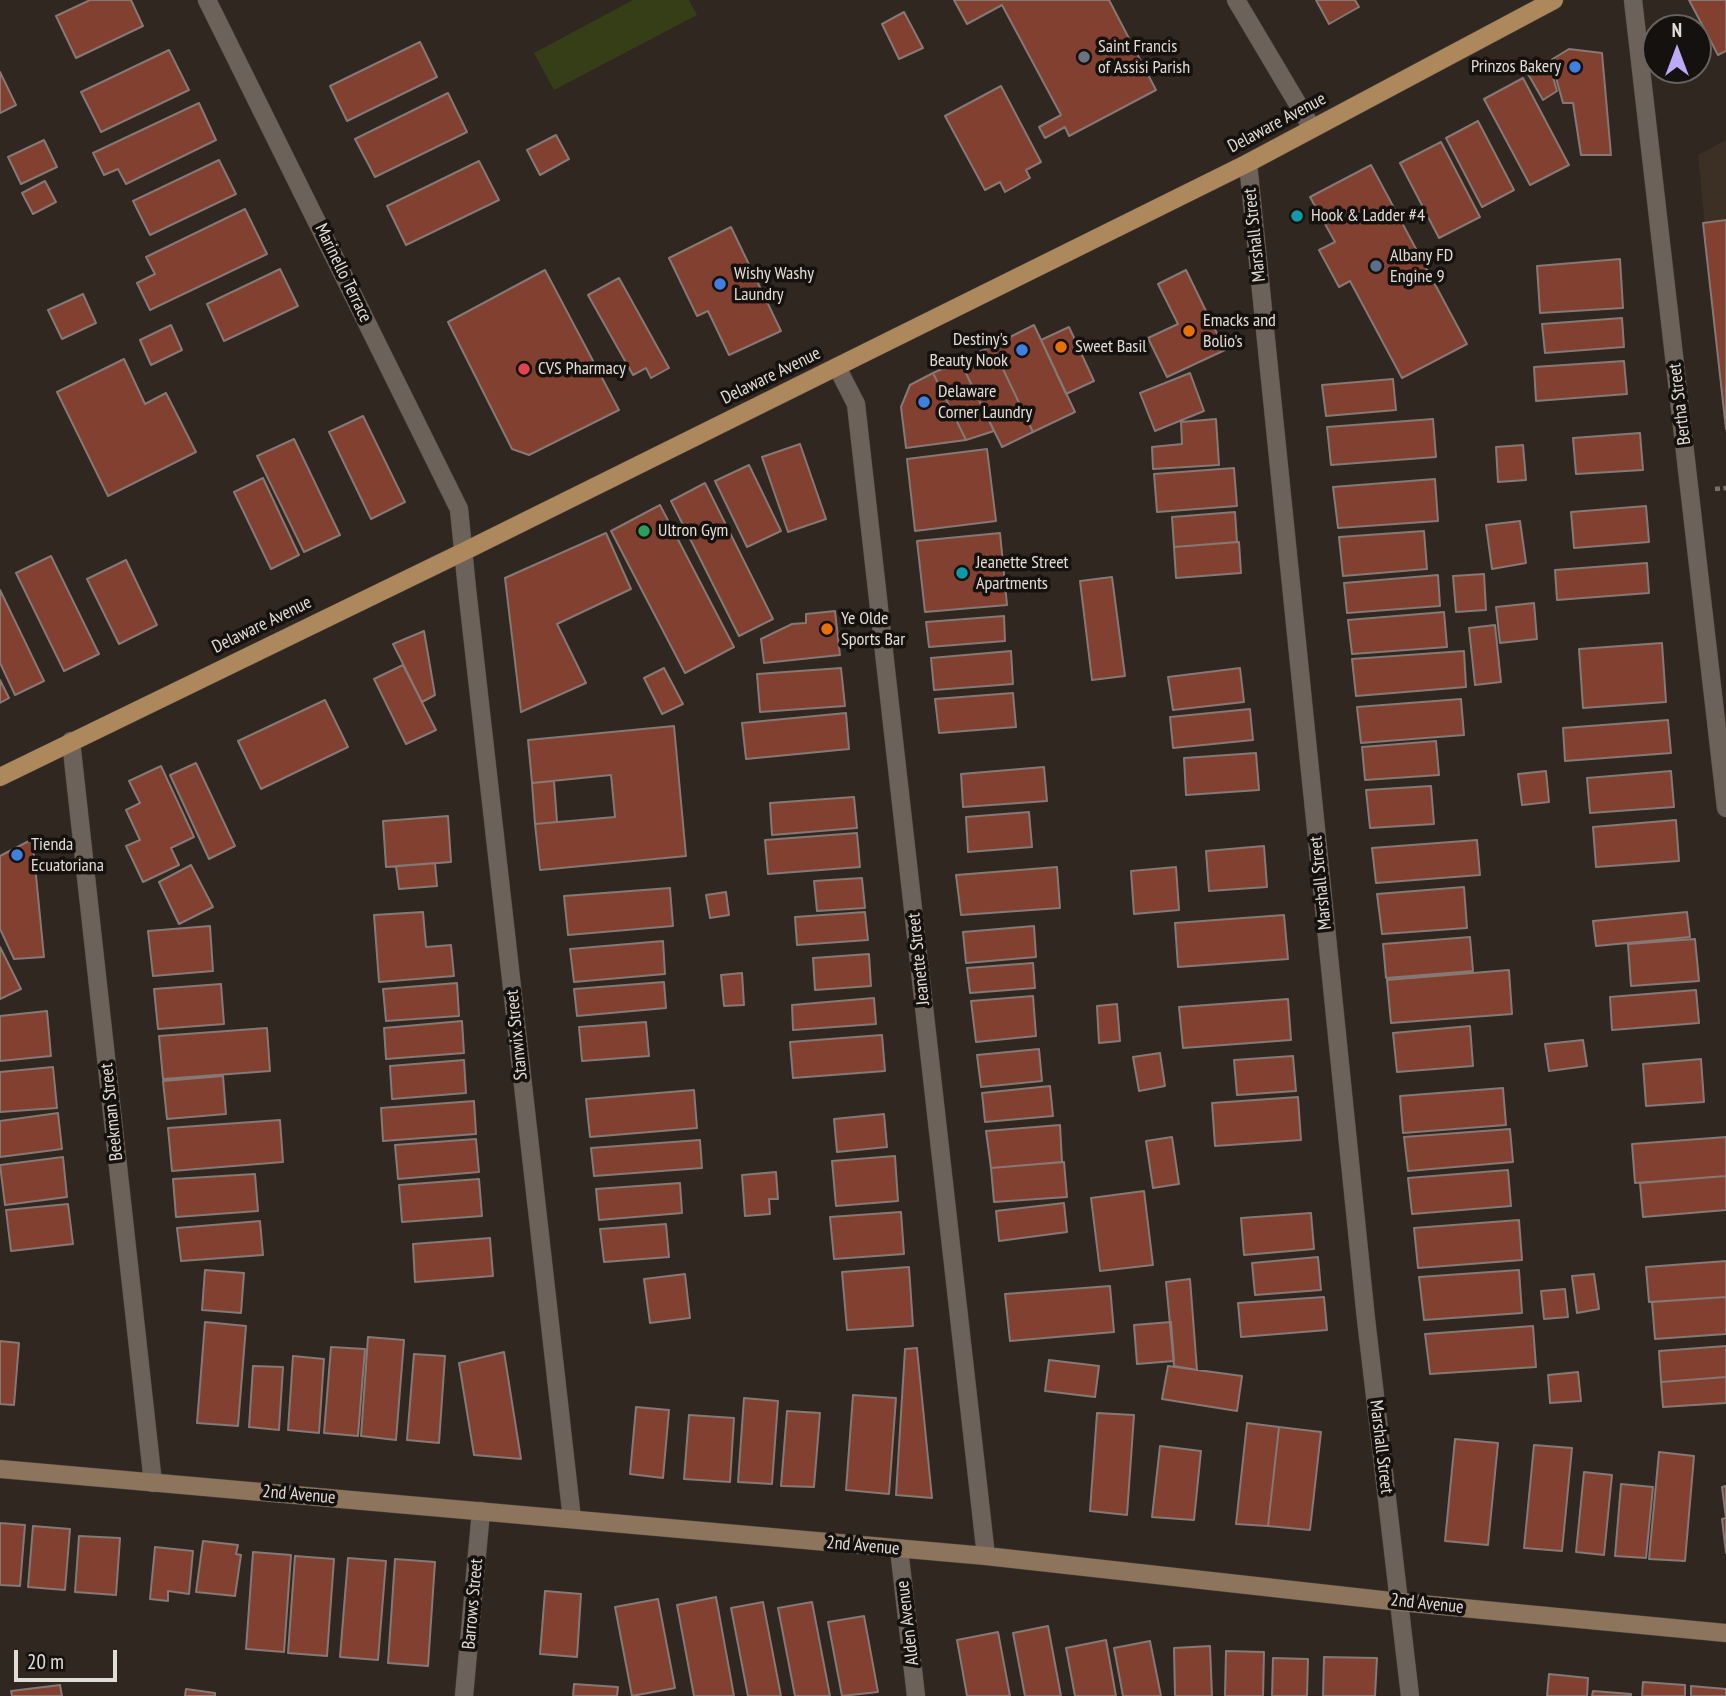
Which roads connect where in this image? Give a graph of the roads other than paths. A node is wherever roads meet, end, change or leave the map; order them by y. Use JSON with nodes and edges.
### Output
{"nodes":[{"id":1,"x":207,"y":0,"type":"edge"},
{"id":2,"x":1236,"y":0,"type":"edge"},
{"id":3,"x":1554,"y":0,"type":"edge"},
{"id":4,"x":1633,"y":0,"type":"edge"},
{"id":5,"x":1312,"y":128,"type":"junction"},
{"id":6,"x":1248,"y":163,"type":"junction"},
{"id":7,"x":836,"y":367,"type":"junction"},
{"id":8,"x":464,"y":551,"type":"junction"},
{"id":9,"x":71,"y":741,"type":"junction"},
{"id":10,"x":0,"y":777,"type":"edge"},
{"id":11,"x":1726,"y":808,"type":"edge"},
{"id":12,"x":0,"y":1469,"type":"edge"},
{"id":13,"x":153,"y":1483,"type":"junction"},
{"id":14,"x":481,"y":1511,"type":"junction"},
{"id":15,"x":572,"y":1519,"type":"junction"},
{"id":16,"x":899,"y":1549,"type":"junction"},
{"id":17,"x":986,"y":1556,"type":"junction"},
{"id":18,"x":1400,"y":1602,"type":"junction"},
{"id":19,"x":1726,"y":1633,"type":"edge"},
{"id":20,"x":464,"y":1696,"type":"edge"},
{"id":21,"x":916,"y":1696,"type":"edge"},
{"id":22,"x":1410,"y":1696,"type":"edge"}],
"edges":[{"from":1,"to":8,"type":"street","name":"Marinello Terrace"},
{"from":2,"to":5,"type":"street"},
{"from":3,"to":5,"type":"main road","name":"Delaware Avenue"},
{"from":4,"to":11,"type":"street","name":"Bertha Street"},
{"from":5,"to":6,"type":"main road","name":"Delaware Avenue"},
{"from":6,"to":7,"type":"main road","name":"Delaware Avenue"},
{"from":6,"to":18,"type":"street","name":"Marshall Street"},
{"from":7,"to":8,"type":"main road","name":"Delaware Avenue"},
{"from":7,"to":17,"type":"street","name":"Jeanette Street"},
{"from":8,"to":9,"type":"main road","name":"Delaware Avenue"},
{"from":8,"to":15,"type":"street","name":"Stanwix Street"},
{"from":9,"to":10,"type":"main road","name":"Delaware Avenue"},
{"from":9,"to":13,"type":"street","name":"Beekman Street"},
{"from":12,"to":13,"type":"street","name":"2nd Avenue"},
{"from":13,"to":14,"type":"street","name":"2nd Avenue"},
{"from":14,"to":15,"type":"street","name":"2nd Avenue"},
{"from":14,"to":20,"type":"street","name":"Barrows Street"},
{"from":15,"to":16,"type":"street","name":"2nd Avenue"},
{"from":16,"to":17,"type":"street","name":"2nd Avenue"},
{"from":16,"to":21,"type":"street","name":"Alden Avenue"},
{"from":17,"to":18,"type":"street","name":"2nd Avenue"},
{"from":18,"to":19,"type":"street","name":"2nd Avenue"},
{"from":18,"to":22,"type":"street","name":"Marshall Street"}]}
